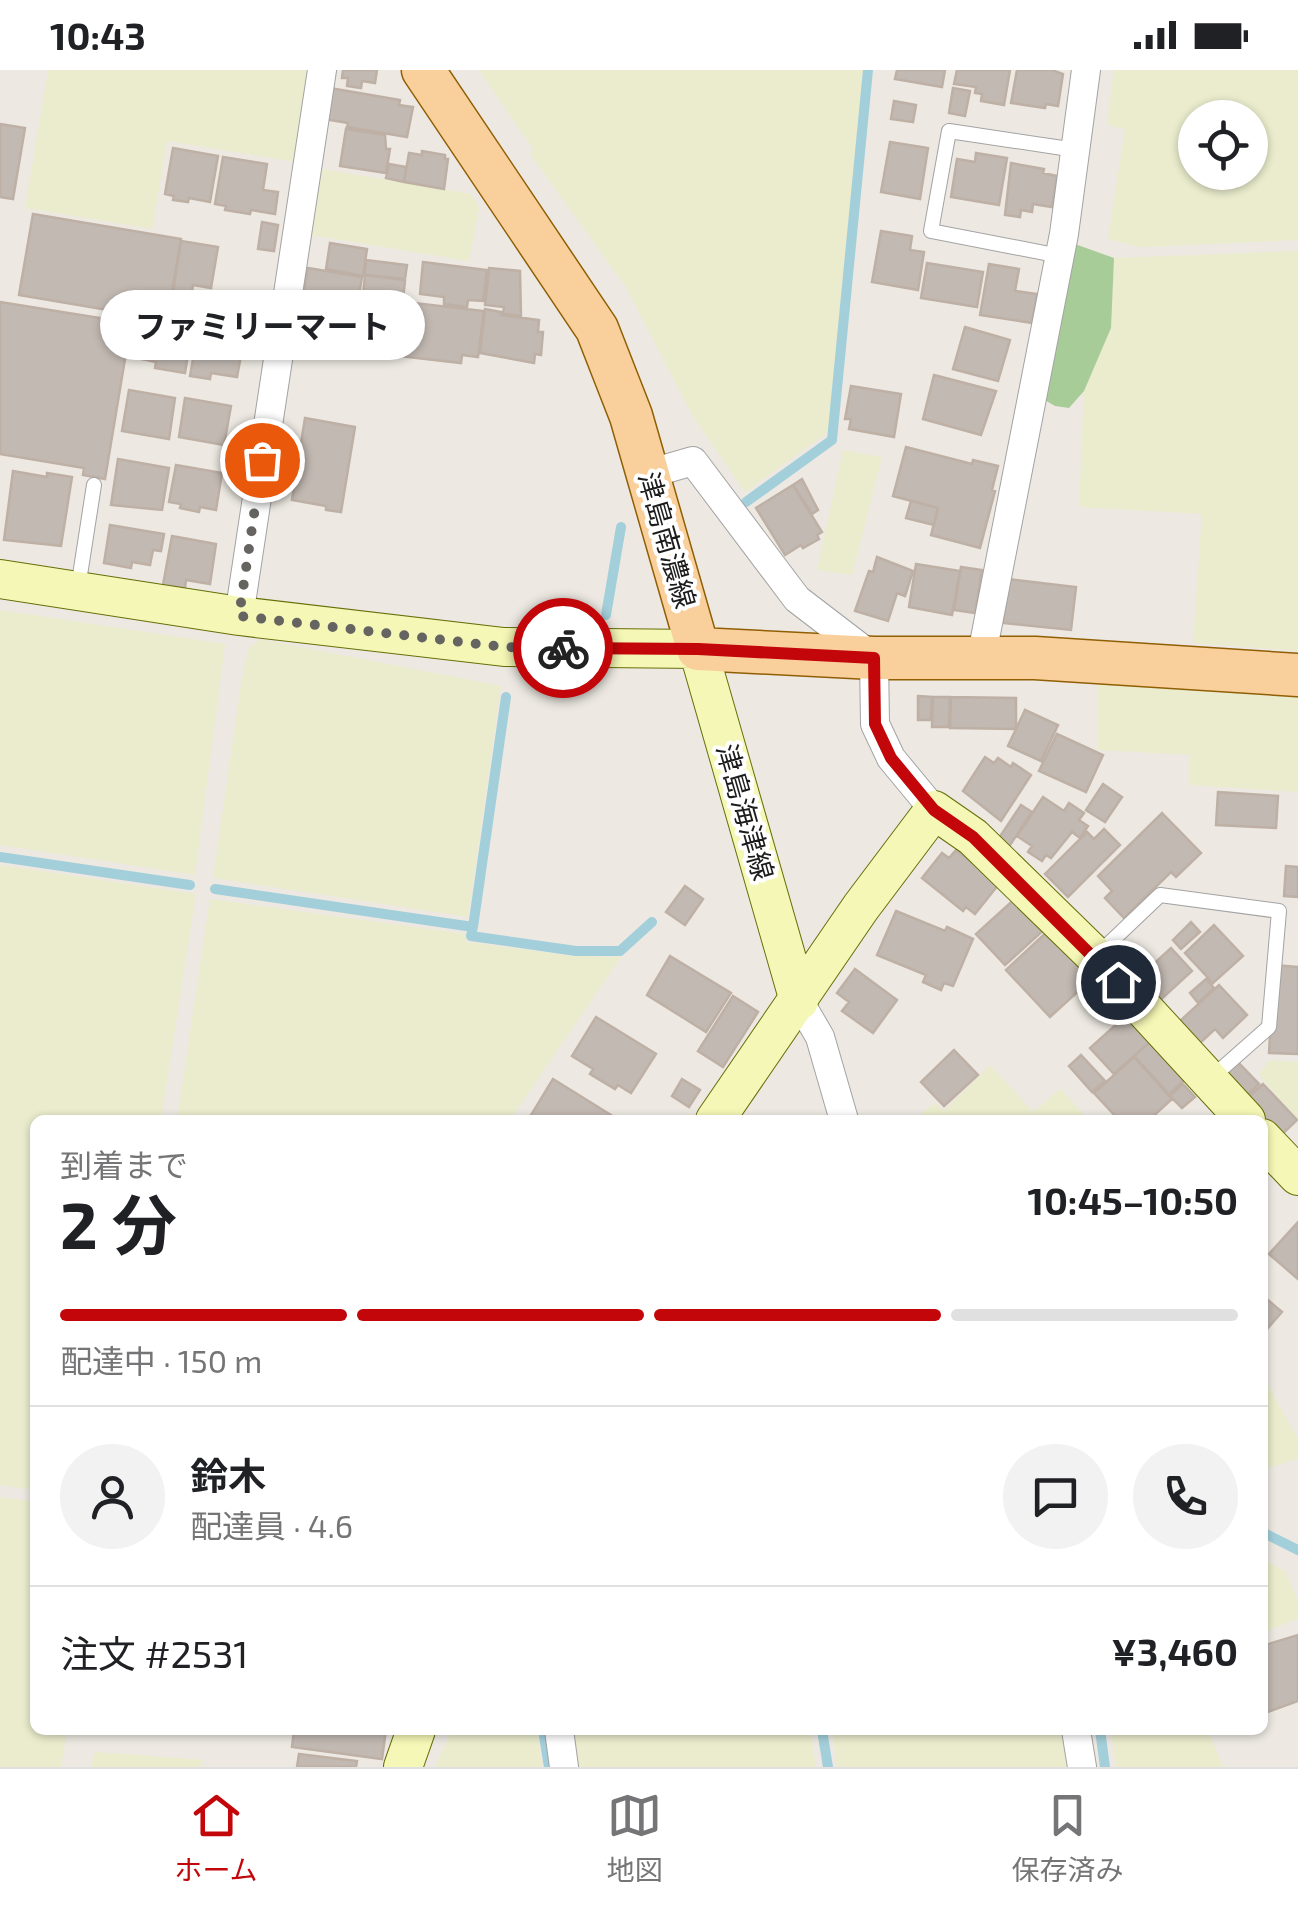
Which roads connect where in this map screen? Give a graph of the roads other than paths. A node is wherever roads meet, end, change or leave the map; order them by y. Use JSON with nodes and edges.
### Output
{"nodes":[{"id":1,"x":322,"y":70,"type":"edge"},
{"id":2,"x":423,"y":70,"type":"edge"},
{"id":3,"x":1086,"y":70,"type":"edge"},
{"id":4,"x":1076,"y":150,"type":"junction"},
{"id":5,"x":1060,"y":256,"type":"junction"},
{"id":6,"x":648,"y":474,"type":"junction"},
{"id":7,"x":94,"y":485,"type":"dead end"},
{"id":8,"x":0,"y":580,"type":"edge"},
{"id":9,"x":77,"y":591,"type":"junction"},
{"id":10,"x":239,"y":616,"type":"junction"},
{"id":11,"x":698,"y":649,"type":"junction"},
{"id":12,"x":874,"y":658,"type":"junction"},
{"id":13,"x":981,"y":659,"type":"junction"},
{"id":14,"x":1298,"y":675,"type":"edge"},
{"id":15,"x":934,"y":810,"type":"junction"},
{"id":16,"x":1096,"y":957,"type":"junction"},
{"id":17,"x":799,"y":1001,"type":"junction"},
{"id":18,"x":1209,"y":1080,"type":"junction"},
{"id":19,"x":719,"y":1115,"type":"edge"},
{"id":20,"x":843,"y":1115,"type":"edge"},
{"id":21,"x":1241,"y":1115,"type":"edge"},
{"id":22,"x":1268,"y":1144,"type":"edge"},
{"id":23,"x":1298,"y":1176,"type":"edge"},
{"id":24,"x":414,"y":1735,"type":"edge"},
{"id":25,"x":559,"y":1735,"type":"edge"},
{"id":26,"x":1077,"y":1735,"type":"edge"},
{"id":27,"x":403,"y":1767,"type":"edge"},
{"id":28,"x":564,"y":1767,"type":"edge"},
{"id":29,"x":1082,"y":1767,"type":"edge"}],
"edges":[{"from":1,"to":10,"type":"street"},
{"from":2,"to":6,"type":"main road","name":"津島南濃線"},
{"from":3,"to":4,"type":"street"},
{"from":4,"to":5,"type":"street"},
{"from":4,"to":5,"type":"lane"},
{"from":5,"to":13,"type":"street"},
{"from":6,"to":11,"type":"main road","name":"津島南濃線"},
{"from":6,"to":12,"type":"street"},
{"from":7,"to":9,"type":"lane"},
{"from":8,"to":9,"type":"main road"},
{"from":9,"to":10,"type":"main road"},
{"from":10,"to":11,"type":"main road"},
{"from":11,"to":12,"type":"main road"},
{"from":11,"to":17,"type":"main road","name":"津島海津線"},
{"from":12,"to":13,"type":"main road"},
{"from":12,"to":15,"type":"street"},
{"from":13,"to":14,"type":"main road"},
{"from":15,"to":16,"type":"main road"},
{"from":15,"to":17,"type":"main road"},
{"from":16,"to":18,"type":"main road"},
{"from":16,"to":18,"type":"lane"},
{"from":17,"to":19,"type":"main road"},
{"from":17,"to":20,"type":"street"},
{"from":18,"to":21,"type":"main road"},
{"from":22,"to":23,"type":"main road"},
{"from":24,"to":27,"type":"main road"},
{"from":25,"to":28,"type":"street"},
{"from":26,"to":29,"type":"street"}]}
